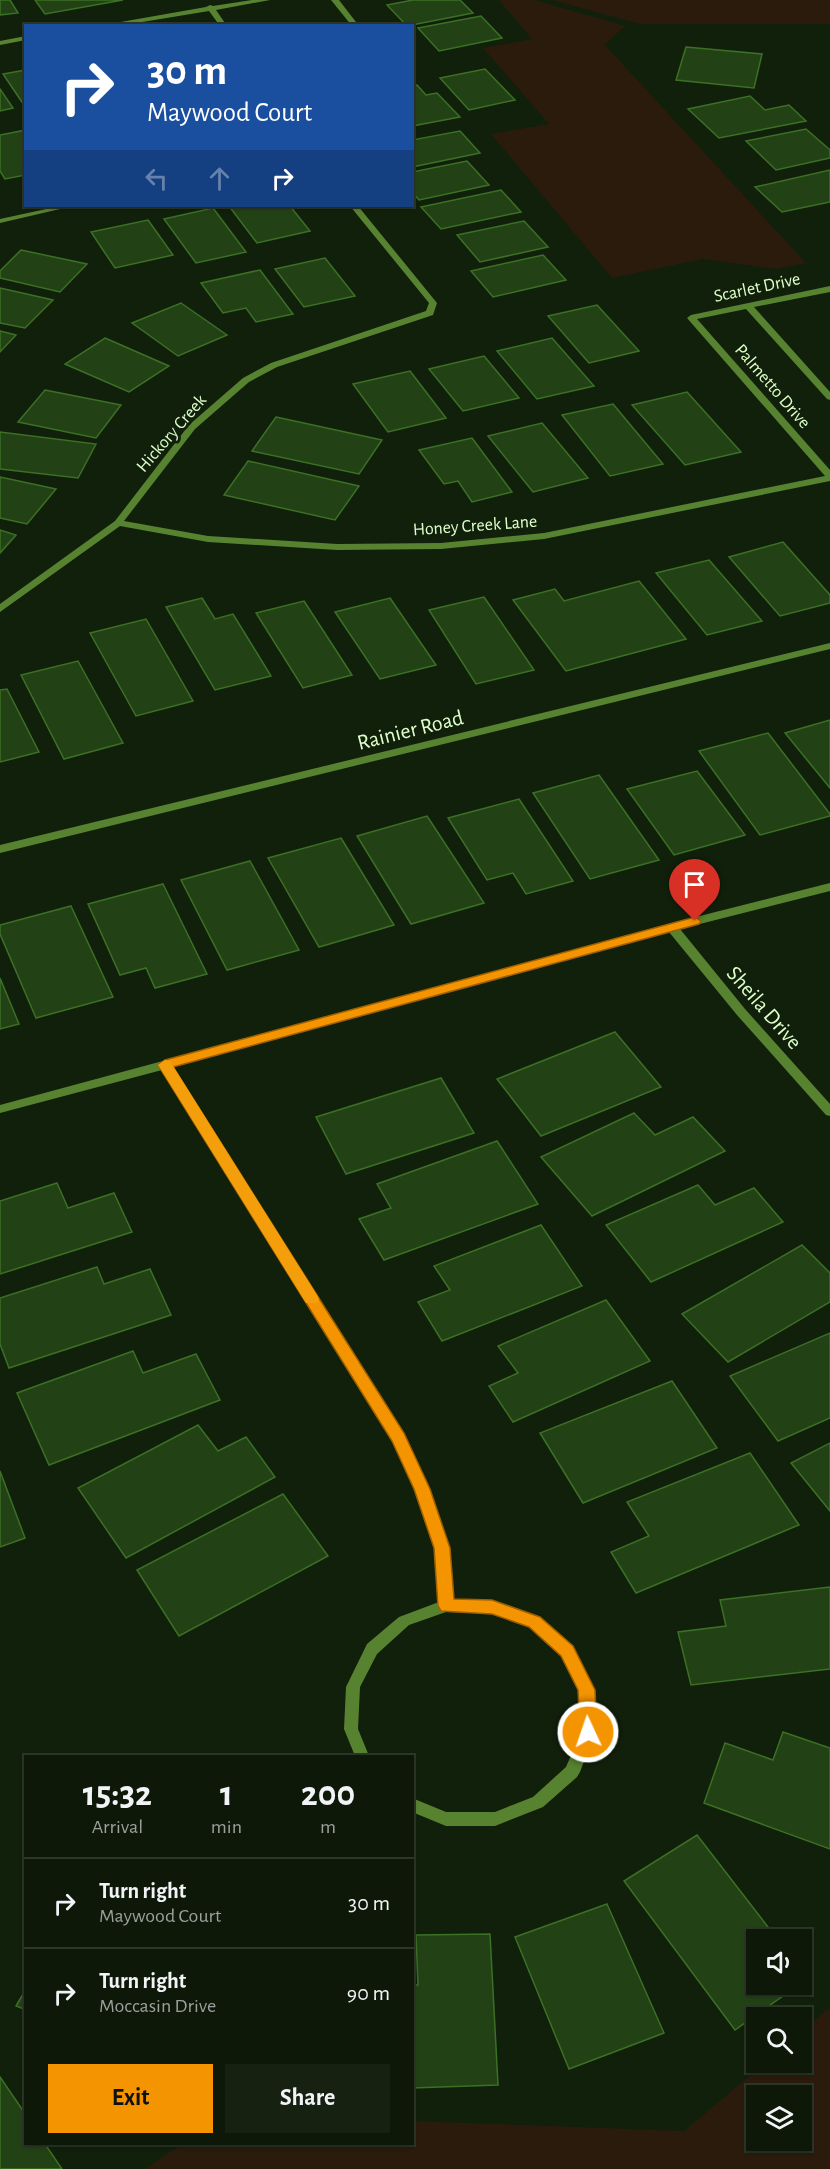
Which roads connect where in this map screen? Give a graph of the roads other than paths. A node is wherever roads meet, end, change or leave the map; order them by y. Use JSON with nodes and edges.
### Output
{"nodes":[{"id":1,"x":266,"y":0,"type":"edge"},
{"id":2,"x":335,"y":0,"type":"edge"},
{"id":3,"x":210,"y":7,"type":"junction"},
{"id":4,"x":112,"y":24,"type":"edge"},
{"id":5,"x":223,"y":24,"type":"edge"},
{"id":6,"x":354,"y":24,"type":"edge"},
{"id":7,"x":24,"y":38,"type":"edge"},
{"id":8,"x":0,"y":43,"type":"edge"},
{"id":9,"x":64,"y":207,"type":"edge"},
{"id":10,"x":355,"y":207,"type":"edge"},
{"id":11,"x":0,"y":221,"type":"edge"},
{"id":12,"x":830,"y":289,"type":"edge"},
{"id":13,"x":748,"y":306,"type":"junction"},
{"id":14,"x":691,"y":318,"type":"joint"},
{"id":15,"x":830,"y":397,"type":"edge"},
{"id":16,"x":830,"y":477,"type":"edge"},
{"id":17,"x":118,"y":523,"type":"junction"},
{"id":18,"x":0,"y":609,"type":"edge"},
{"id":19,"x":830,"y":646,"type":"edge"},
{"id":20,"x":0,"y":849,"type":"edge"},
{"id":21,"x":830,"y":887,"type":"edge"},
{"id":22,"x":672,"y":927,"type":"junction"},
{"id":23,"x":165,"y":1065,"type":"junction"},
{"id":24,"x":0,"y":1109,"type":"edge"},
{"id":25,"x":830,"y":1112,"type":"edge"},
{"id":26,"x":446,"y":1606,"type":"junction"},
{"id":27,"x":362,"y":1755,"type":"edge"},
{"id":28,"x":414,"y":1806,"type":"edge"}],
"edges":[{"from":1,"to":3,"type":"street"},
{"from":2,"to":6,"type":"street"},
{"from":3,"to":4,"type":"street"},
{"from":3,"to":5,"type":"street"},
{"from":7,"to":8,"type":"street"},
{"from":9,"to":11,"type":"street"},
{"from":10,"to":17,"type":"street","name":"Hickory Creek"},
{"from":12,"to":13,"type":"street","name":"Scarlet Drive"},
{"from":13,"to":14,"type":"street","name":"Scarlet Drive"},
{"from":13,"to":15,"type":"street","name":"Palmetto Drive"},
{"from":14,"to":16,"type":"street","name":"Palmetto Drive"},
{"from":16,"to":17,"type":"street","name":"Honey Creek Lane"},
{"from":17,"to":18,"type":"street","name":"Hickory Creek"},
{"from":19,"to":20,"type":"street","name":"Rainier Road"},
{"from":21,"to":22,"type":"street"},
{"from":22,"to":23,"type":"street"},
{"from":22,"to":25,"type":"street","name":"Sheila Drive"},
{"from":23,"to":24,"type":"street"},
{"from":23,"to":26,"type":"street"},
{"from":26,"to":27,"type":"street"},
{"from":26,"to":28,"type":"street"}]}
